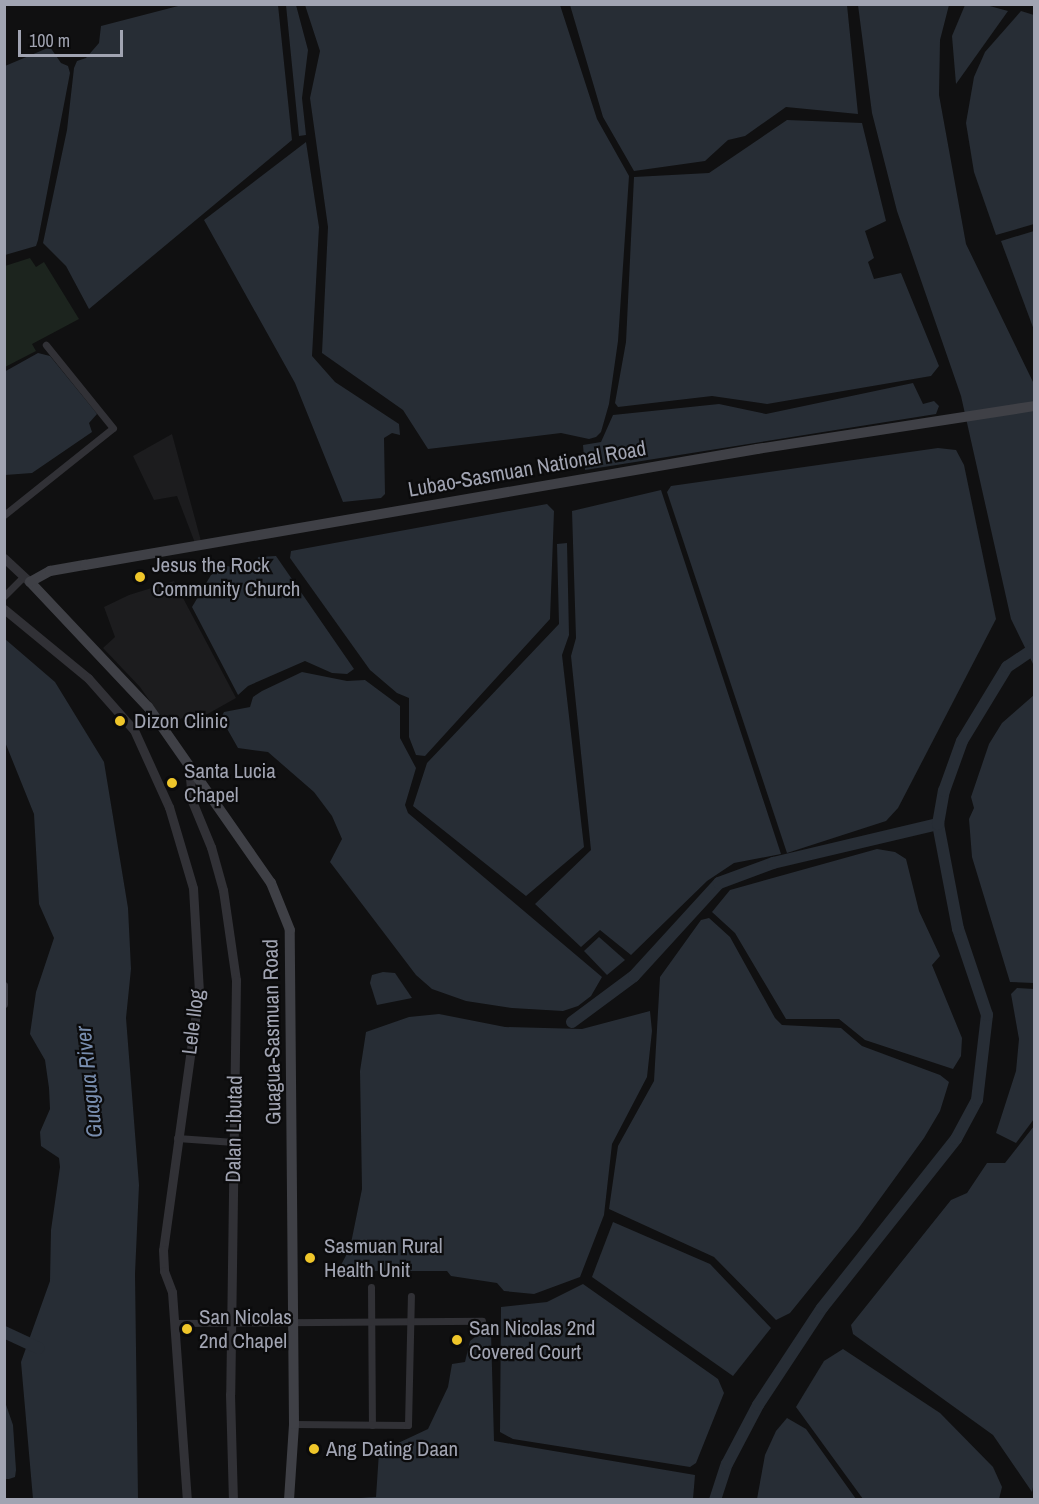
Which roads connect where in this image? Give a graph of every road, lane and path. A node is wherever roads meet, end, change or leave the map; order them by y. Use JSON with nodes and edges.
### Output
{"nodes":[{"id":1,"x":46,"y":345,"type":"dead end"},
{"id":2,"x":1035,"y":406,"type":"edge"},
{"id":3,"x":4,"y":515,"type":"edge"},
{"id":4,"x":4,"y":558,"type":"edge"},
{"id":5,"x":27,"y":579,"type":"junction"},
{"id":6,"x":4,"y":596,"type":"edge"},
{"id":7,"x":4,"y":609,"type":"edge"},
{"id":8,"x":189,"y":766,"type":"junction"},
{"id":9,"x":4,"y":985,"type":"edge"},
{"id":10,"x":4,"y":1004,"type":"edge"},
{"id":11,"x":177,"y":1138,"type":"junction"},
{"id":12,"x":234,"y":1142,"type":"junction"},
{"id":13,"x":371,"y":1287,"type":"dead end"},
{"id":14,"x":411,"y":1296,"type":"dead end"},
{"id":15,"x":482,"y":1321,"type":"dead end"},
{"id":16,"x":174,"y":1323,"type":"junction"},
{"id":17,"x":372,"y":1323,"type":"junction"},
{"id":18,"x":232,"y":1324,"type":"junction"},
{"id":19,"x":411,"y":1324,"type":"junction"},
{"id":20,"x":292,"y":1325,"type":"junction"},
{"id":21,"x":294,"y":1424,"type":"junction"},
{"id":22,"x":372,"y":1425,"type":"junction"},
{"id":23,"x":187,"y":1500,"type":"edge"},
{"id":24,"x":233,"y":1500,"type":"edge"},
{"id":25,"x":289,"y":1500,"type":"edge"}],
"edges":[{"from":1,"to":3,"type":"street"},
{"from":2,"to":5,"type":"main road","name":"Lubao-Sasmuan National Road"},
{"from":4,"to":5,"type":"street"},
{"from":5,"to":6,"type":"street"},
{"from":5,"to":8,"type":"main road","name":"Guagua-Sasmuan Road"},
{"from":7,"to":11,"type":"street","name":"Lele Ilog"},
{"from":8,"to":12,"type":"street","name":"Dalan Libutad"},
{"from":8,"to":20,"type":"main road","name":"Guagua-Sasmuan Road"},
{"from":9,"to":10,"type":"street"},
{"from":11,"to":12,"type":"street"},
{"from":11,"to":16,"type":"street","name":"Lele Ilog"},
{"from":12,"to":18,"type":"street","name":"Dalan Libutad"},
{"from":13,"to":17,"type":"street"},
{"from":14,"to":19,"type":"street"},
{"from":15,"to":19,"type":"street"},
{"from":16,"to":18,"type":"street"},
{"from":16,"to":23,"type":"street","name":"Lele Ilog"},
{"from":17,"to":19,"type":"street"},
{"from":17,"to":20,"type":"street"},
{"from":17,"to":22,"type":"street"},
{"from":18,"to":20,"type":"street"},
{"from":18,"to":24,"type":"street","name":"Dalan Libutad"},
{"from":19,"to":22,"type":"street"},
{"from":20,"to":21,"type":"main road","name":"Guagua-Sasmuan Road"},
{"from":21,"to":22,"type":"street"},
{"from":21,"to":25,"type":"main road","name":"Guagua-Sasmuan Road"}]}
